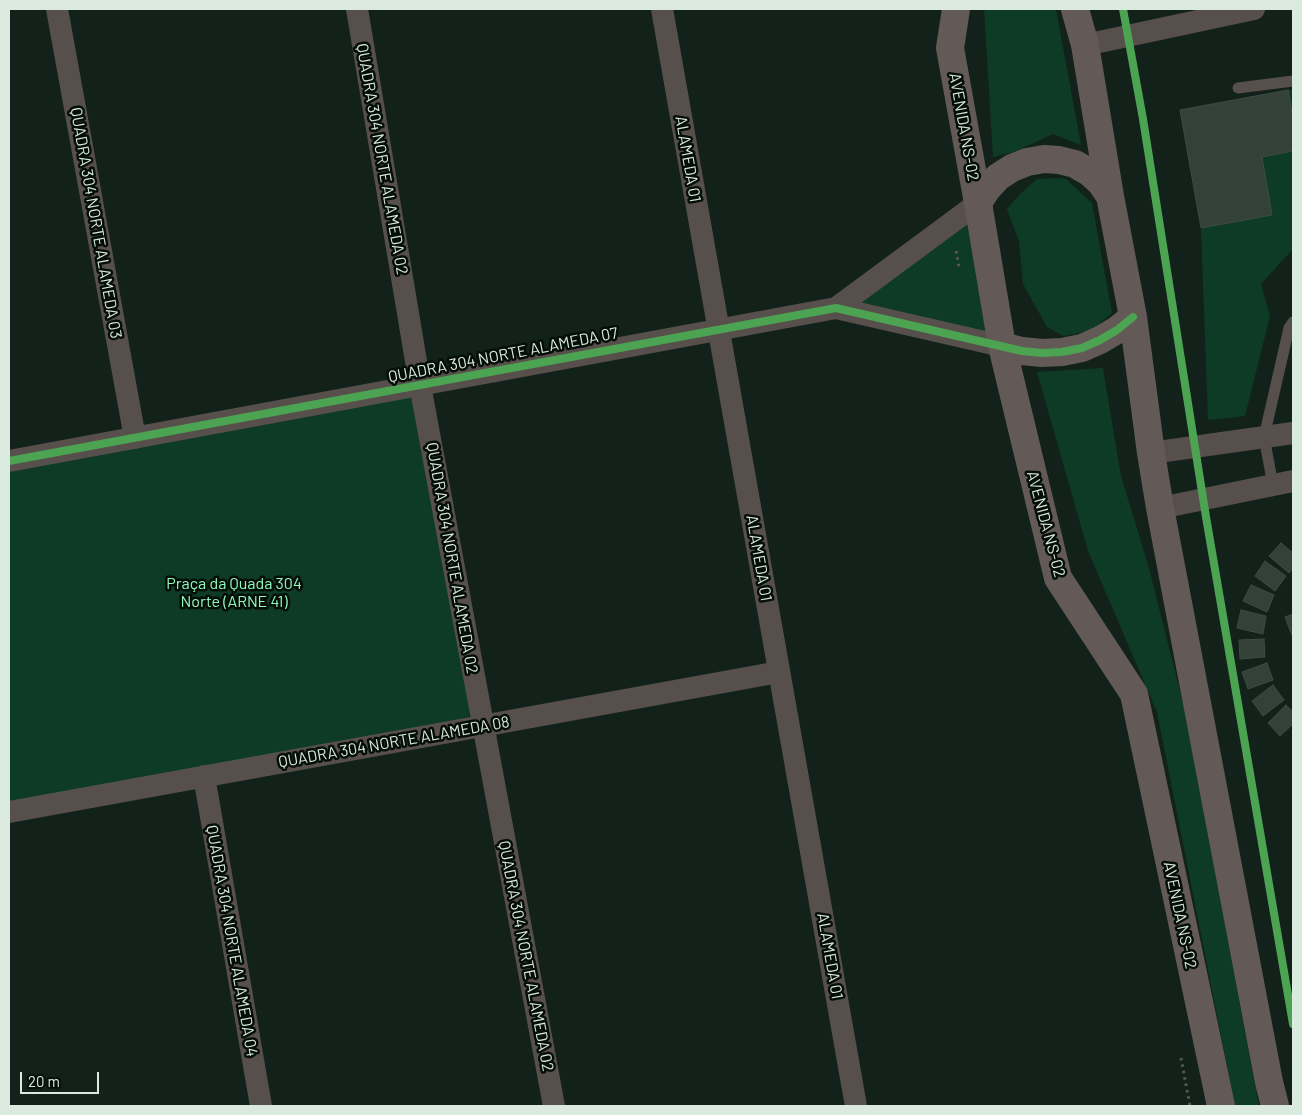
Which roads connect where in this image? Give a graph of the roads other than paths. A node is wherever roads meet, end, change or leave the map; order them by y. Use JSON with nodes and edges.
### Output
{"nodes":[{"id":1,"x":57,"y":9,"type":"edge"},
{"id":2,"x":356,"y":9,"type":"edge"},
{"id":3,"x":662,"y":9,"type":"edge"},
{"id":4,"x":956,"y":9,"type":"edge"},
{"id":5,"x":1075,"y":9,"type":"edge"},
{"id":6,"x":1254,"y":9,"type":"edge"},
{"id":7,"x":1085,"y":45,"type":"junction"},
{"id":8,"x":1293,"y":81,"type":"edge"},
{"id":9,"x":1238,"y":88,"type":"dead end"},
{"id":10,"x":1110,"y":196,"type":"junction"},
{"id":11,"x":978,"y":203,"type":"junction"},
{"id":12,"x":836,"y":308,"type":"junction"},
{"id":13,"x":1133,"y":317,"type":"junction"},
{"id":14,"x":1293,"y":322,"type":"edge"},
{"id":15,"x":718,"y":329,"type":"junction"},
{"id":16,"x":1002,"y":346,"type":"junction"},
{"id":17,"x":420,"y":385,"type":"junction"},
{"id":18,"x":1293,"y":433,"type":"edge"},
{"id":19,"x":1264,"y":437,"type":"junction"},
{"id":20,"x":135,"y":438,"type":"junction"},
{"id":21,"x":1151,"y":453,"type":"junction"},
{"id":22,"x":9,"y":461,"type":"edge"},
{"id":23,"x":1283,"y":483,"type":"edge"},
{"id":24,"x":1160,"y":508,"type":"junction"},
{"id":25,"x":779,"y":672,"type":"junction"},
{"id":26,"x":483,"y":725,"type":"junction"},
{"id":27,"x":204,"y":776,"type":"junction"},
{"id":28,"x":9,"y":812,"type":"edge"},
{"id":29,"x":261,"y":1106,"type":"edge"},
{"id":30,"x":554,"y":1106,"type":"edge"},
{"id":31,"x":856,"y":1106,"type":"edge"},
{"id":32,"x":1221,"y":1106,"type":"edge"},
{"id":33,"x":1275,"y":1106,"type":"edge"}],
"edges":[{"from":1,"to":20,"type":"street","name":"QUADRA 304 NORTE ALAMEDA 03"},
{"from":2,"to":17,"type":"street","name":"QUADRA 304 NORTE ALAMEDA 02"},
{"from":3,"to":15,"type":"street","name":"ALAMEDA 01"},
{"from":4,"to":11,"type":"street","name":"AVENIDA NS-02"},
{"from":5,"to":7,"type":"street"},
{"from":6,"to":7,"type":"street"},
{"from":7,"to":10,"type":"street"},
{"from":8,"to":9,"type":"lane"},
{"from":10,"to":11,"type":"street"},
{"from":10,"to":13,"type":"street"},
{"from":11,"to":12,"type":"street","name":"QUADRA 304 NORTE ALAMEDA 07"},
{"from":11,"to":16,"type":"street","name":"AVENIDA NS-02"},
{"from":12,"to":15,"type":"street","name":"QUADRA 304 NORTE ALAMEDA 07"},
{"from":12,"to":16,"type":"street","name":"QUADRA 304 NORTE ALAMEDA 07"},
{"from":13,"to":16,"type":"street"},
{"from":13,"to":21,"type":"street"},
{"from":14,"to":19,"type":"lane"},
{"from":15,"to":17,"type":"street","name":"QUADRA 304 NORTE ALAMEDA 07"},
{"from":15,"to":25,"type":"street","name":"ALAMEDA 01"},
{"from":16,"to":32,"type":"street","name":"AVENIDA NS-02"},
{"from":17,"to":20,"type":"street","name":"QUADRA 304 NORTE ALAMEDA 07"},
{"from":17,"to":26,"type":"street","name":"QUADRA 304 NORTE ALAMEDA 02"},
{"from":18,"to":19,"type":"street"},
{"from":19,"to":21,"type":"street"},
{"from":19,"to":23,"type":"lane"},
{"from":20,"to":22,"type":"street","name":"QUADRA 304 NORTE ALAMEDA 07"},
{"from":21,"to":24,"type":"street"},
{"from":23,"to":24,"type":"street"},
{"from":24,"to":33,"type":"street"},
{"from":25,"to":26,"type":"street","name":"QUADRA 304 NORTE ALAMEDA 08"},
{"from":25,"to":31,"type":"street","name":"ALAMEDA 01"},
{"from":26,"to":27,"type":"street","name":"QUADRA 304 NORTE ALAMEDA 08"},
{"from":26,"to":30,"type":"street","name":"QUADRA 304 NORTE ALAMEDA 02"},
{"from":27,"to":28,"type":"street","name":"QUADRA 304 NORTE ALAMEDA 08"},
{"from":27,"to":29,"type":"street","name":"QUADRA 304 NORTE ALAMEDA 04"}]}
